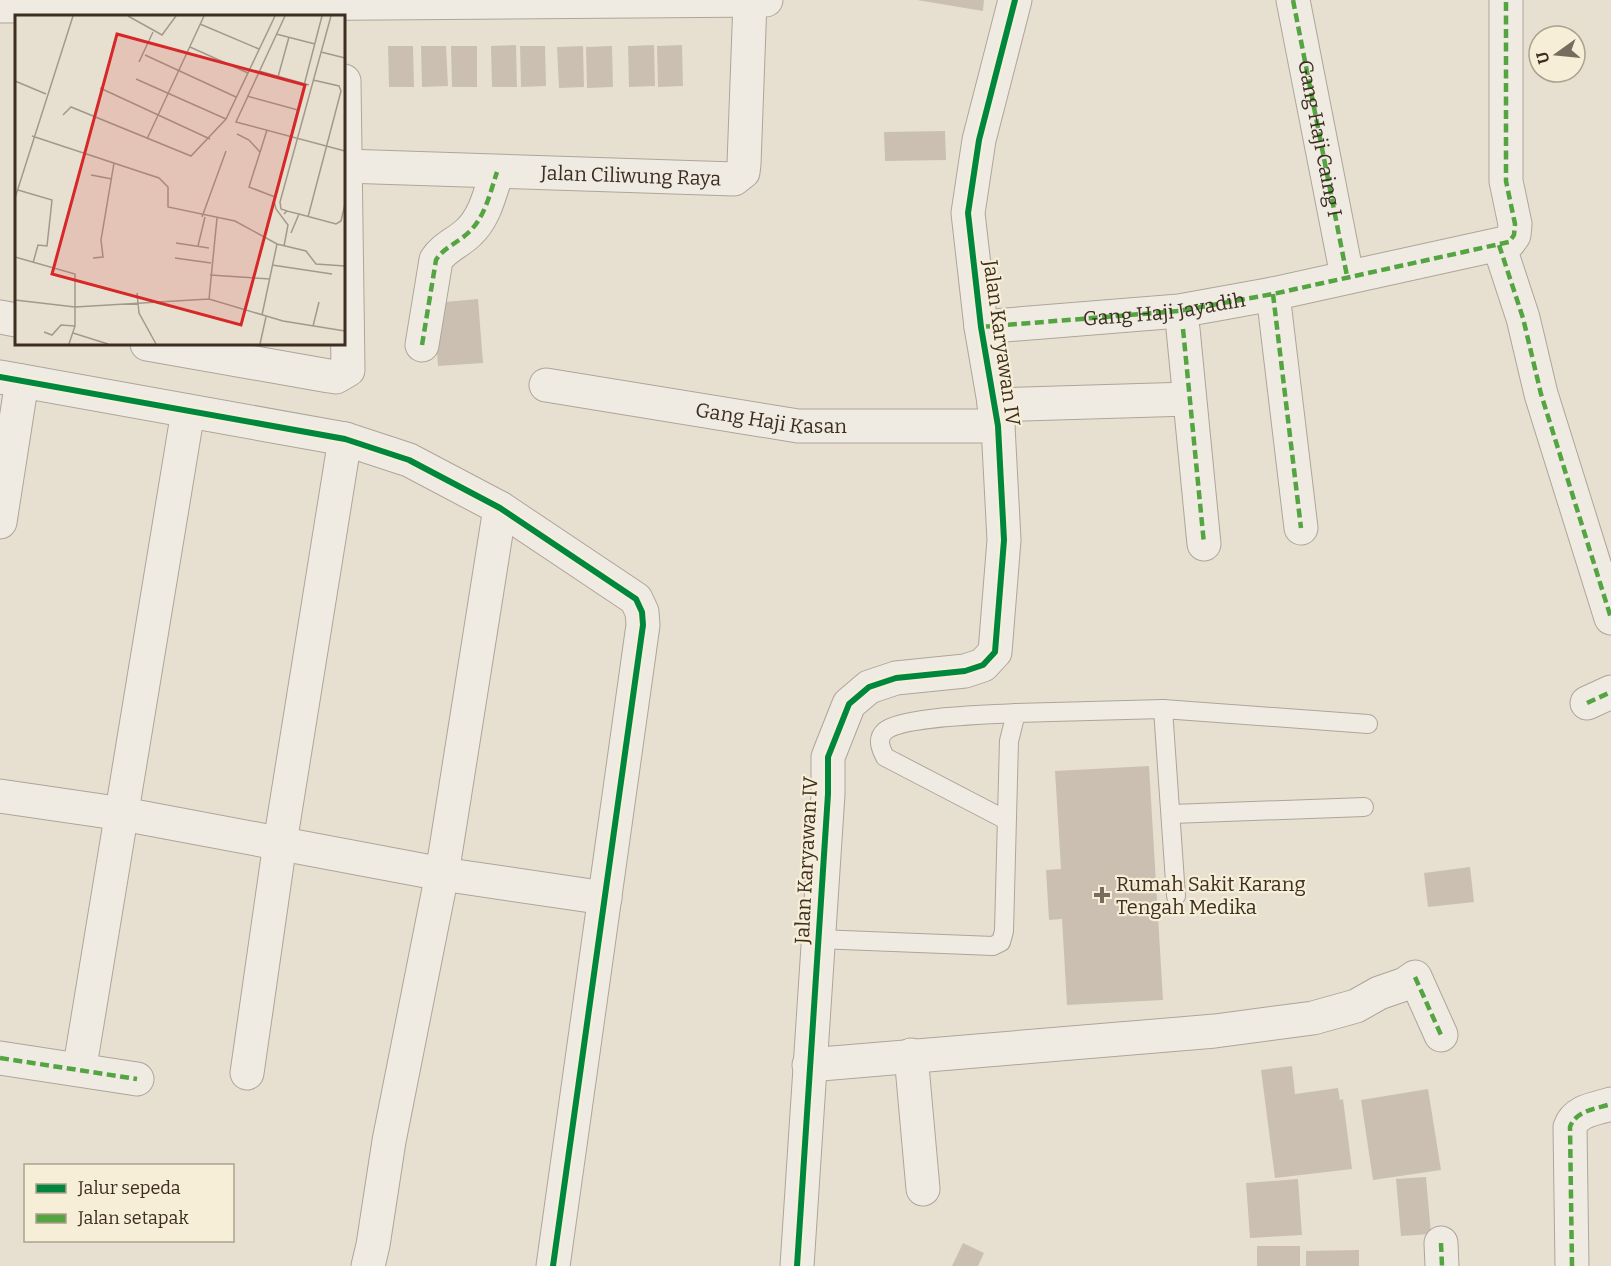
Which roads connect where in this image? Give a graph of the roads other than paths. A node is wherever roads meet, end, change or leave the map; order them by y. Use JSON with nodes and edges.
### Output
{"nodes":[{"id":1,"x":1015,"y":0,"type":"edge"},
{"id":2,"x":1293,"y":0,"type":"edge"},
{"id":3,"x":1506,"y":0,"type":"edge"},
{"id":4,"x":758,"y":1,"type":"edge"},
{"id":5,"x":0,"y":6,"type":"edge"},
{"id":6,"x":342,"y":6,"type":"edge"},
{"id":7,"x":168,"y":10,"type":"edge"},
{"id":8,"x":345,"y":166,"type":"joint"},
{"id":9,"x":497,"y":172,"type":"junction"},
{"id":10,"x":1499,"y":245,"type":"junction"},
{"id":11,"x":1347,"y":276,"type":"junction"},
{"id":12,"x":1273,"y":294,"type":"junction"},
{"id":13,"x":0,"y":316,"type":"edge"},
{"id":14,"x":15,"y":320,"type":"edge"},
{"id":15,"x":981,"y":327,"type":"junction"},
{"id":16,"x":1182,"y":329,"type":"dead end"},
{"id":17,"x":162,"y":345,"type":"edge"},
{"id":18,"x":422,"y":345,"type":"dead end"},
{"id":19,"x":11,"y":379,"type":"edge"},
{"id":20,"x":546,"y":385,"type":"dead end"},
{"id":21,"x":1188,"y":399,"type":"junction"},
{"id":22,"x":188,"y":411,"type":"junction"},
{"id":23,"x":996,"y":416,"type":"junction"},
{"id":24,"x":345,"y":440,"type":"junction"},
{"id":25,"x":500,"y":508,"type":"junction"},
{"id":26,"x":0,"y":522,"type":"edge"},
{"id":27,"x":1301,"y":528,"type":"dead end"},
{"id":28,"x":1204,"y":544,"type":"dead end"},
{"id":29,"x":1611,"y":618,"type":"edge"},
{"id":30,"x":1163,"y":709,"type":"junction"},
{"id":31,"x":1016,"y":713,"type":"junction"},
{"id":32,"x":1368,"y":724,"type":"dead end"},
{"id":33,"x":0,"y":796,"type":"edge"},
{"id":34,"x":1364,"y":807,"type":"dead end"},
{"id":35,"x":123,"y":814,"type":"junction"},
{"id":36,"x":1172,"y":814,"type":"junction"},
{"id":37,"x":1006,"y":820,"type":"junction"},
{"id":38,"x":280,"y":843,"type":"junction"},
{"id":39,"x":441,"y":874,"type":"junction"},
{"id":40,"x":1176,"y":896,"type":"dead end"},
{"id":41,"x":605,"y":898,"type":"junction"},
{"id":42,"x":818,"y":939,"type":"junction"},
{"id":43,"x":1441,"y":1035,"type":"dead end"},
{"id":44,"x":82,"y":1054,"type":"dead end"},
{"id":45,"x":911,"y":1055,"type":"junction"},
{"id":46,"x":0,"y":1058,"type":"edge"},
{"id":47,"x":809,"y":1065,"type":"junction"},
{"id":48,"x":247,"y":1073,"type":"dead end"},
{"id":49,"x":137,"y":1079,"type":"dead end"},
{"id":50,"x":1611,"y":1104,"type":"edge"},
{"id":51,"x":923,"y":1189,"type":"dead end"},
{"id":52,"x":368,"y":1266,"type":"edge"},
{"id":53,"x":553,"y":1266,"type":"edge"},
{"id":54,"x":797,"y":1266,"type":"edge"},
{"id":55,"x":1572,"y":1266,"type":"edge"}],
"edges":[{"from":1,"to":15,"type":"street","name":"Jalan Karyawan IV"},
{"from":2,"to":11,"type":"street","name":"Gang Haji Caing I"},
{"from":3,"to":10,"type":"street"},
{"from":4,"to":6,"type":"street"},
{"from":4,"to":9,"type":"street","name":"Jalan Ciliwung Raya"},
{"from":5,"to":7,"type":"street"},
{"from":6,"to":7,"type":"street"},
{"from":8,"to":9,"type":"street","name":"Jalan Ciliwung Raya"},
{"from":8,"to":17,"type":"street"},
{"from":9,"to":18,"type":"street"},
{"from":10,"to":11,"type":"street","name":"Gang Haji Jayadih"},
{"from":10,"to":29,"type":"street"},
{"from":11,"to":12,"type":"street","name":"Gang Haji Jayadih"},
{"from":12,"to":15,"type":"street","name":"Gang Haji Jayadih"},
{"from":12,"to":27,"type":"street"},
{"from":13,"to":14,"type":"street"},
{"from":15,"to":23,"type":"street","name":"Jalan Karyawan IV"},
{"from":16,"to":21,"type":"street"},
{"from":19,"to":22,"type":"street"},
{"from":19,"to":26,"type":"street"},
{"from":20,"to":23,"type":"street","name":"Gang Haji Kasan"},
{"from":21,"to":23,"type":"street","name":"Gang Haji Kasan"},
{"from":21,"to":28,"type":"street"},
{"from":22,"to":24,"type":"street"},
{"from":22,"to":35,"type":"street"},
{"from":23,"to":42,"type":"street","name":"Jalan Karyawan IV"},
{"from":24,"to":25,"type":"street"},
{"from":24,"to":38,"type":"street"},
{"from":25,"to":39,"type":"street"},
{"from":25,"to":41,"type":"street"},
{"from":30,"to":31,"type":"lane"},
{"from":30,"to":32,"type":"lane"},
{"from":30,"to":36,"type":"lane"},
{"from":31,"to":37,"type":"lane"},
{"from":31,"to":37,"type":"lane"},
{"from":33,"to":35,"type":"street"},
{"from":34,"to":36,"type":"lane"},
{"from":35,"to":38,"type":"street"},
{"from":35,"to":44,"type":"street"},
{"from":36,"to":40,"type":"lane"},
{"from":37,"to":42,"type":"lane"},
{"from":38,"to":39,"type":"street"},
{"from":38,"to":48,"type":"street"},
{"from":39,"to":41,"type":"street"},
{"from":39,"to":52,"type":"street"},
{"from":41,"to":53,"type":"street"},
{"from":42,"to":47,"type":"street","name":"Jalan Karyawan IV"},
{"from":43,"to":45,"type":"street"},
{"from":45,"to":47,"type":"street"},
{"from":45,"to":51,"type":"street"},
{"from":46,"to":49,"type":"street"},
{"from":47,"to":54,"type":"street","name":"Jalan Karyawan IV"},
{"from":50,"to":55,"type":"street"}]}
